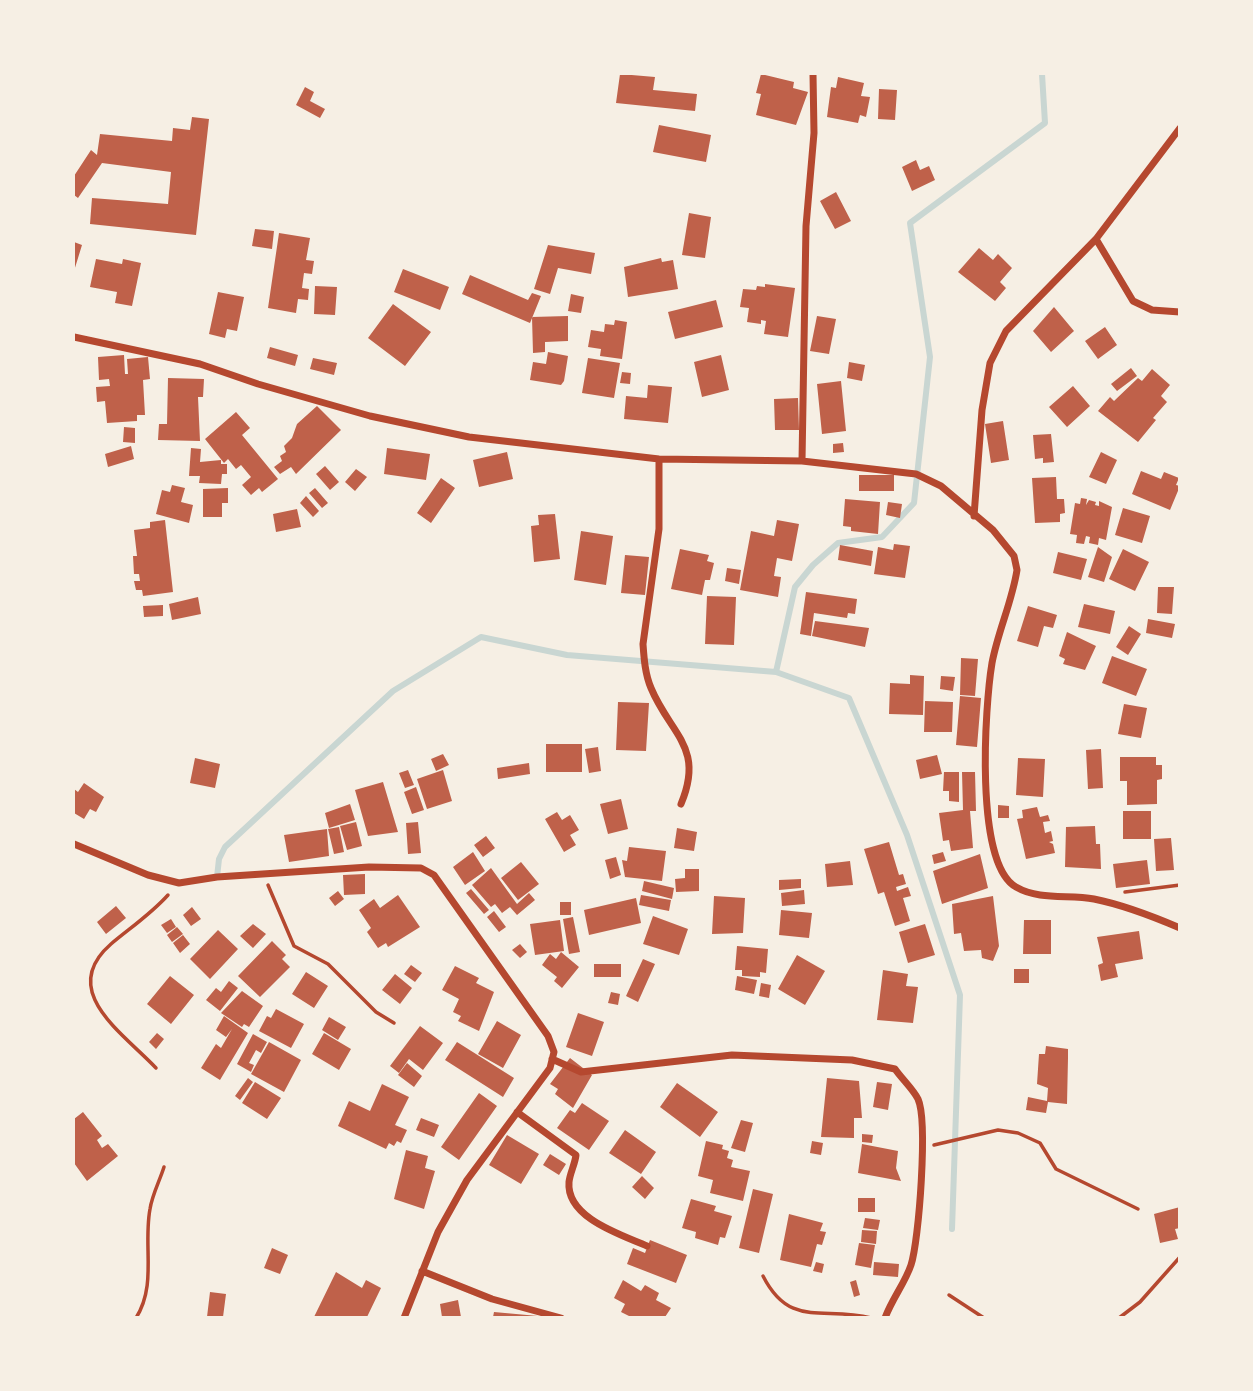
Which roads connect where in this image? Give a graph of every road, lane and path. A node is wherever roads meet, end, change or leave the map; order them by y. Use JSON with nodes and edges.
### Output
{"nodes":[{"id":1,"x":813,"y":74,"type":"edge"},
{"id":2,"x":1180,"y":128,"type":"edge"},
{"id":3,"x":1096,"y":239,"type":"junction"},
{"id":4,"x":1180,"y":312,"type":"edge"},
{"id":5,"x":74,"y":337,"type":"edge"},
{"id":6,"x":659,"y":459,"type":"junction"},
{"id":7,"x":802,"y":461,"type":"junction"},
{"id":8,"x":974,"y":516,"type":"junction"},
{"id":9,"x":681,"y":804,"type":"dead end"},
{"id":10,"x":74,"y":844,"type":"edge"},
{"id":11,"x":263,"y":876,"type":"junction"},
{"id":12,"x":179,"y":883,"type":"junction"},
{"id":13,"x":1180,"y":885,"type":"edge"},
{"id":14,"x":1118,"y":893,"type":"dead end"},
{"id":15,"x":1180,"y":928,"type":"edge"},
{"id":16,"x":394,"y":1023,"type":"dead end"},
{"id":17,"x":552,"y":1059,"type":"junction"},
{"id":18,"x":156,"y":1068,"type":"dead end"},
{"id":19,"x":517,"y":1112,"type":"junction"},
{"id":20,"x":922,"y":1149,"type":"junction"},
{"id":21,"x":164,"y":1167,"type":"dead end"},
{"id":22,"x":1138,"y":1209,"type":"dead end"},
{"id":23,"x":647,"y":1246,"type":"dead end"},
{"id":24,"x":1180,"y":1257,"type":"edge"},
{"id":25,"x":422,"y":1271,"type":"junction"},
{"id":26,"x":763,"y":1276,"type":"dead end"},
{"id":27,"x":949,"y":1295,"type":"dead end"},
{"id":28,"x":136,"y":1318,"type":"edge"},
{"id":29,"x":404,"y":1318,"type":"edge"},
{"id":30,"x":561,"y":1318,"type":"edge"},
{"id":31,"x":871,"y":1318,"type":"edge"},
{"id":32,"x":885,"y":1318,"type":"edge"},
{"id":33,"x":984,"y":1318,"type":"edge"},
{"id":34,"x":1119,"y":1318,"type":"edge"}],
"edges":[{"from":1,"to":7,"type":"street"},
{"from":2,"to":3,"type":"street"},
{"from":3,"to":4,"type":"street"},
{"from":3,"to":8,"type":"street"},
{"from":5,"to":6,"type":"street"},
{"from":6,"to":7,"type":"street"},
{"from":6,"to":9,"type":"street"},
{"from":7,"to":8,"type":"street"},
{"from":8,"to":15,"type":"street"},
{"from":10,"to":12,"type":"street"},
{"from":11,"to":12,"type":"street"},
{"from":11,"to":16,"type":"path"},
{"from":11,"to":17,"type":"street"},
{"from":12,"to":18,"type":"path"},
{"from":13,"to":14,"type":"path"},
{"from":17,"to":19,"type":"street"},
{"from":17,"to":20,"type":"street"},
{"from":19,"to":23,"type":"street"},
{"from":19,"to":25,"type":"street"},
{"from":20,"to":22,"type":"path"},
{"from":20,"to":32,"type":"street"},
{"from":21,"to":28,"type":"path"},
{"from":24,"to":34,"type":"path"},
{"from":25,"to":29,"type":"street"},
{"from":25,"to":30,"type":"street"},
{"from":26,"to":31,"type":"path"},
{"from":27,"to":33,"type":"path"}]}
